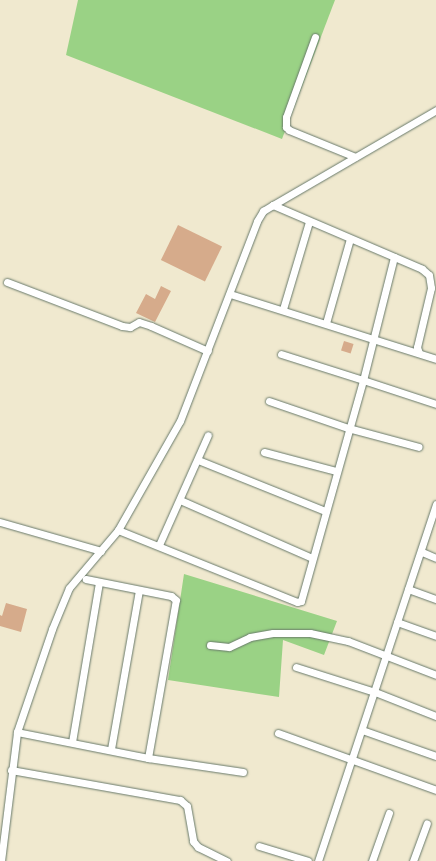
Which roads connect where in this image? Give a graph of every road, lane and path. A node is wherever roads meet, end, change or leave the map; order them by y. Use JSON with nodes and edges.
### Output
{"nodes":[{"id":1,"x":315,"y":37,"type":"dead end"},
{"id":2,"x":436,"y":110,"type":"edge"},
{"id":3,"x":355,"y":157,"type":"junction"},
{"id":4,"x":273,"y":205,"type":"junction"},
{"id":5,"x":309,"y":222,"type":"junction"},
{"id":6,"x":350,"y":239,"type":"junction"},
{"id":7,"x":394,"y":257,"type":"junction"},
{"id":8,"x":8,"y":282,"type":"dead end"},
{"id":9,"x":230,"y":294,"type":"junction"},
{"id":10,"x":283,"y":309,"type":"junction"},
{"id":11,"x":326,"y":323,"type":"junction"},
{"id":12,"x":373,"y":338,"type":"junction"},
{"id":13,"x":208,"y":351,"type":"junction"},
{"id":14,"x":419,"y":353,"type":"junction"},
{"id":15,"x":281,"y":354,"type":"dead end"},
{"id":16,"x":436,"y":360,"type":"edge"},
{"id":17,"x":363,"y":380,"type":"junction"},
{"id":18,"x":268,"y":401,"type":"dead end"},
{"id":19,"x":436,"y":404,"type":"edge"},
{"id":20,"x":348,"y":428,"type":"junction"},
{"id":21,"x":208,"y":435,"type":"dead end"},
{"id":22,"x":419,"y":447,"type":"dead end"},
{"id":23,"x":264,"y":452,"type":"dead end"},
{"id":24,"x":198,"y":460,"type":"junction"},
{"id":25,"x":336,"y":472,"type":"junction"},
{"id":26,"x":180,"y":500,"type":"junction"},
{"id":27,"x":436,"y":504,"type":"edge"},
{"id":28,"x":325,"y":511,"type":"junction"},
{"id":29,"x":434,"y":517,"type":"edge"},
{"id":30,"x":0,"y":522,"type":"edge"},
{"id":31,"x":118,"y":530,"type":"junction"},
{"id":32,"x":159,"y":545,"type":"junction"},
{"id":33,"x":101,"y":551,"type":"junction"},
{"id":34,"x":422,"y":552,"type":"junction"},
{"id":35,"x":312,"y":558,"type":"junction"},
{"id":36,"x":436,"y":558,"type":"edge"},
{"id":37,"x":86,"y":579,"type":"dead end"},
{"id":38,"x":99,"y":582,"type":"junction"},
{"id":39,"x":408,"y":589,"type":"junction"},
{"id":40,"x":140,"y":591,"type":"junction"},
{"id":41,"x":436,"y":599,"type":"edge"},
{"id":42,"x":397,"y":622,"type":"junction"},
{"id":43,"x":436,"y":636,"type":"edge"},
{"id":44,"x":210,"y":645,"type":"dead end"},
{"id":45,"x":385,"y":655,"type":"junction"},
{"id":46,"x":296,"y":667,"type":"dead end"},
{"id":47,"x":436,"y":675,"type":"edge"},
{"id":48,"x":374,"y":692,"type":"junction"},
{"id":49,"x":436,"y":716,"type":"edge"},
{"id":50,"x":362,"y":730,"type":"junction"},
{"id":51,"x":18,"y":732,"type":"junction"},
{"id":52,"x":278,"y":733,"type":"dead end"},
{"id":53,"x":72,"y":742,"type":"junction"},
{"id":54,"x":111,"y":749,"type":"junction"},
{"id":55,"x":436,"y":756,"type":"edge"},
{"id":56,"x":148,"y":758,"type":"junction"},
{"id":57,"x":353,"y":761,"type":"junction"},
{"id":58,"x":11,"y":770,"type":"junction"},
{"id":59,"x":243,"y":772,"type":"dead end"},
{"id":60,"x":436,"y":790,"type":"edge"},
{"id":61,"x":389,"y":813,"type":"dead end"},
{"id":62,"x":427,"y":823,"type":"dead end"},
{"id":63,"x":259,"y":846,"type":"dead end"},
{"id":64,"x":1,"y":861,"type":"edge"},
{"id":65,"x":227,"y":861,"type":"edge"},
{"id":66,"x":308,"y":861,"type":"edge"},
{"id":67,"x":318,"y":861,"type":"edge"},
{"id":68,"x":372,"y":861,"type":"edge"},
{"id":69,"x":413,"y":861,"type":"edge"}],
"edges":[{"from":1,"to":3,"type":"street"},
{"from":2,"to":3,"type":"street"},
{"from":3,"to":4,"type":"street"},
{"from":4,"to":5,"type":"street"},
{"from":4,"to":9,"type":"street"},
{"from":5,"to":6,"type":"street"},
{"from":5,"to":10,"type":"street"},
{"from":6,"to":7,"type":"street"},
{"from":6,"to":11,"type":"street"},
{"from":7,"to":12,"type":"street"},
{"from":7,"to":14,"type":"street"},
{"from":8,"to":13,"type":"street"},
{"from":9,"to":10,"type":"street"},
{"from":9,"to":13,"type":"street"},
{"from":10,"to":11,"type":"street"},
{"from":11,"to":12,"type":"street"},
{"from":12,"to":14,"type":"street"},
{"from":12,"to":17,"type":"street"},
{"from":13,"to":31,"type":"street"},
{"from":14,"to":16,"type":"street"},
{"from":15,"to":17,"type":"street"},
{"from":17,"to":19,"type":"street"},
{"from":17,"to":20,"type":"street"},
{"from":18,"to":20,"type":"street"},
{"from":20,"to":22,"type":"street"},
{"from":20,"to":25,"type":"street"},
{"from":21,"to":24,"type":"street"},
{"from":23,"to":25,"type":"street"},
{"from":24,"to":26,"type":"street"},
{"from":24,"to":28,"type":"street"},
{"from":25,"to":28,"type":"street"},
{"from":26,"to":32,"type":"street"},
{"from":26,"to":35,"type":"street"},
{"from":27,"to":29,"type":"street"},
{"from":28,"to":35,"type":"street"},
{"from":29,"to":34,"type":"street"},
{"from":30,"to":33,"type":"street"},
{"from":31,"to":32,"type":"street"},
{"from":31,"to":33,"type":"street"},
{"from":32,"to":35,"type":"street"},
{"from":33,"to":51,"type":"street"},
{"from":34,"to":36,"type":"street"},
{"from":34,"to":39,"type":"street"},
{"from":37,"to":38,"type":"street"},
{"from":38,"to":40,"type":"street"},
{"from":38,"to":53,"type":"street"},
{"from":39,"to":41,"type":"street"},
{"from":39,"to":42,"type":"street"},
{"from":40,"to":54,"type":"street"},
{"from":40,"to":56,"type":"street"},
{"from":42,"to":43,"type":"street"},
{"from":42,"to":45,"type":"street"},
{"from":44,"to":45,"type":"street"},
{"from":45,"to":47,"type":"street"},
{"from":45,"to":48,"type":"street"},
{"from":46,"to":48,"type":"street"},
{"from":48,"to":49,"type":"street"},
{"from":48,"to":50,"type":"street"},
{"from":50,"to":55,"type":"street"},
{"from":50,"to":57,"type":"street"},
{"from":51,"to":53,"type":"street"},
{"from":51,"to":58,"type":"street"},
{"from":52,"to":57,"type":"street"},
{"from":53,"to":54,"type":"street"},
{"from":54,"to":56,"type":"street"},
{"from":56,"to":59,"type":"street"},
{"from":57,"to":60,"type":"street"},
{"from":57,"to":67,"type":"street"},
{"from":58,"to":64,"type":"street"},
{"from":58,"to":65,"type":"street"},
{"from":61,"to":68,"type":"street"},
{"from":62,"to":69,"type":"street"},
{"from":63,"to":66,"type":"street"}]}
